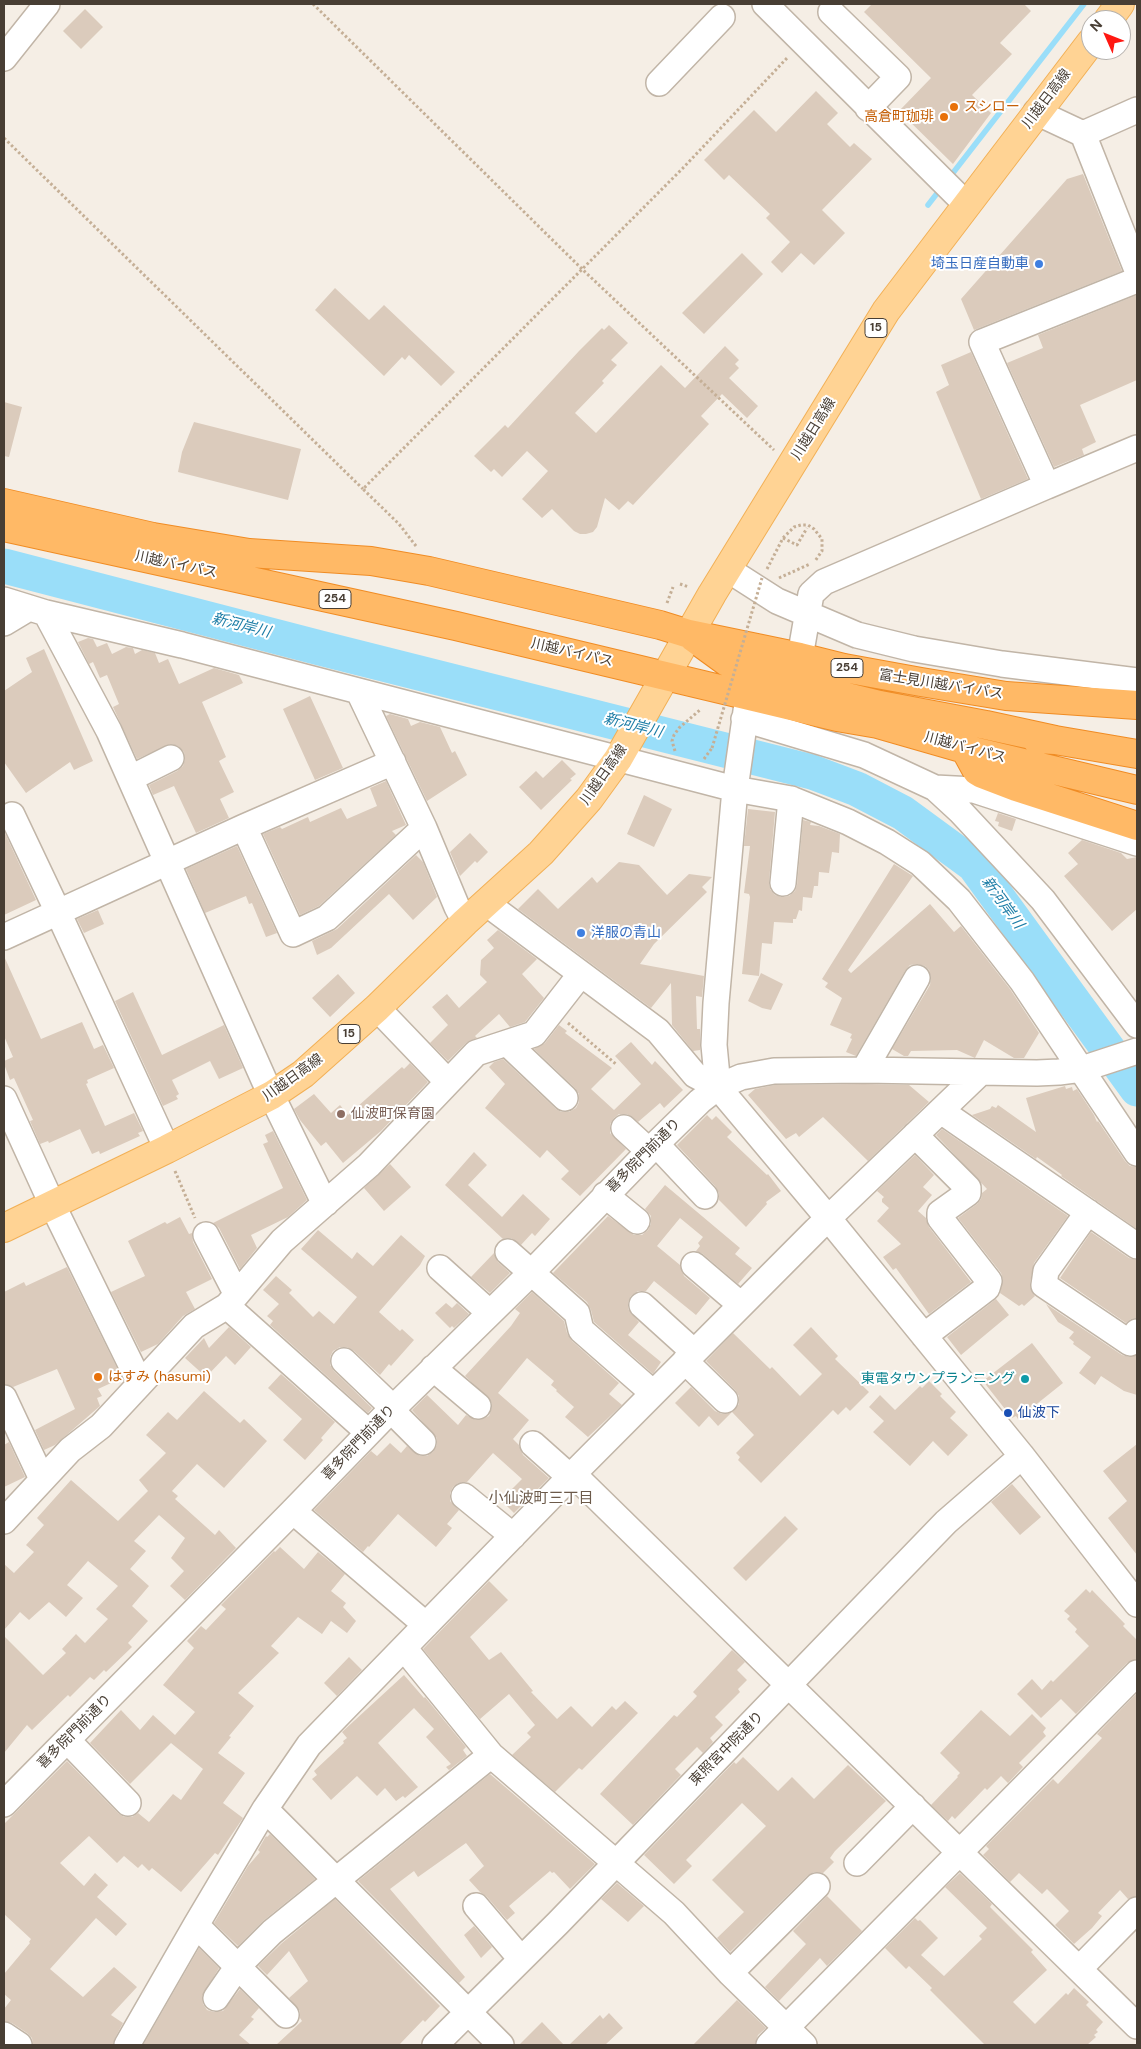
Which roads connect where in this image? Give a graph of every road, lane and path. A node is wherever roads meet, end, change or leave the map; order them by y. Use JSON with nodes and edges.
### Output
{"nodes":[{"id":1,"x":47,"y":4,"type":"edge"},
{"id":2,"x":312,"y":4,"type":"edge"},
{"id":3,"x":777,"y":8,"type":"edge"},
{"id":4,"x":835,"y":8,"type":"edge"},
{"id":5,"x":722,"y":17,"type":"dead end"},
{"id":6,"x":803,"y":41,"type":"junction"},
{"id":7,"x":1081,"y":55,"type":"edge"},
{"id":8,"x":4,"y":58,"type":"edge"},
{"id":9,"x":659,"y":83,"type":"dead end"},
{"id":10,"x":868,"y":108,"type":"junction"},
{"id":11,"x":1137,"y":110,"type":"edge"},
{"id":12,"x":1036,"y":112,"type":"junction"},
{"id":13,"x":1083,"y":134,"type":"junction"},
{"id":14,"x":4,"y":138,"type":"edge"},
{"id":15,"x":967,"y":205,"type":"junction"},
{"id":16,"x":582,"y":269,"type":"junction"},
{"id":17,"x":1137,"y":270,"type":"edge"},
{"id":18,"x":1137,"y":280,"type":"edge"},
{"id":19,"x":1137,"y":448,"type":"edge"},
{"id":20,"x":791,"y":466,"type":"junction"},
{"id":21,"x":1047,"y":486,"type":"junction"},
{"id":22,"x":363,"y":489,"type":"junction"},
{"id":23,"x":4,"y":503,"type":"edge"},
{"id":24,"x":4,"y":527,"type":"edge"},
{"id":25,"x":807,"y":528,"type":"dead end"},
{"id":26,"x":783,"y":538,"type":"junction"},
{"id":27,"x":416,"y":546,"type":"dead end"},
{"id":28,"x":727,"y":569,"type":"junction"},
{"id":29,"x":777,"y":579,"type":"dead end"},
{"id":30,"x":4,"y":600,"type":"edge"},
{"id":31,"x":37,"y":611,"type":"junction"},
{"id":32,"x":808,"y":615,"type":"junction"},
{"id":33,"x":4,"y":623,"type":"edge"},
{"id":34,"x":689,"y":634,"type":"junction"},
{"id":35,"x":800,"y":656,"type":"junction"},
{"id":36,"x":666,"y":675,"type":"junction"},
{"id":37,"x":1137,"y":681,"type":"edge"},
{"id":38,"x":360,"y":692,"type":"junction"},
{"id":39,"x":1006,"y":696,"type":"junction"},
{"id":40,"x":1137,"y":705,"type":"edge"},
{"id":41,"x":701,"y":709,"type":"dead end"},
{"id":42,"x":745,"y":714,"type":"junction"},
{"id":43,"x":1137,"y":722,"type":"edge"},
{"id":44,"x":878,"y":724,"type":"junction"},
{"id":45,"x":1055,"y":740,"type":"junction"},
{"id":46,"x":965,"y":749,"type":"junction"},
{"id":47,"x":676,"y":753,"type":"dead end"},
{"id":48,"x":621,"y":754,"type":"junction"},
{"id":49,"x":1137,"y":754,"type":"edge"},
{"id":50,"x":171,"y":758,"type":"dead end"},
{"id":51,"x":700,"y":761,"type":"dead end"},
{"id":52,"x":393,"y":762,"type":"junction"},
{"id":53,"x":130,"y":778,"type":"junction"},
{"id":54,"x":736,"y":781,"type":"junction"},
{"id":55,"x":936,"y":788,"type":"junction"},
{"id":56,"x":1137,"y":790,"type":"edge"},
{"id":57,"x":791,"y":799,"type":"junction"},
{"id":58,"x":12,"y":815,"type":"dead end"},
{"id":59,"x":244,"y":826,"type":"junction"},
{"id":60,"x":1137,"y":826,"type":"edge"},
{"id":61,"x":424,"y":828,"type":"junction"},
{"id":62,"x":1137,"y":843,"type":"edge"},
{"id":63,"x":168,"y":863,"type":"junction"},
{"id":64,"x":783,"y":883,"type":"dead end"},
{"id":65,"x":486,"y":904,"type":"junction"},
{"id":66,"x":58,"y":912,"type":"junction"},
{"id":67,"x":465,"y":922,"type":"junction"},
{"id":68,"x":4,"y":937,"type":"edge"},
{"id":69,"x":580,"y":975,"type":"junction"},
{"id":70,"x":916,"y":978,"type":"dead end"},
{"id":71,"x":377,"y":1008,"type":"junction"},
{"id":72,"x":554,"y":1011,"type":"junction"},
{"id":73,"x":1137,"y":1025,"type":"edge"},
{"id":74,"x":507,"y":1043,"type":"junction"},
{"id":75,"x":1137,"y":1051,"type":"edge"},
{"id":76,"x":616,"y":1065,"type":"dead end"},
{"id":77,"x":1086,"y":1068,"type":"junction"},
{"id":78,"x":864,"y":1070,"type":"junction"},
{"id":79,"x":980,"y":1072,"type":"junction"},
{"id":80,"x":448,"y":1082,"type":"junction"},
{"id":81,"x":718,"y":1087,"type":"junction"},
{"id":82,"x":272,"y":1095,"type":"junction"},
{"id":83,"x":4,"y":1098,"type":"edge"},
{"id":84,"x":565,"y":1098,"type":"dead end"},
{"id":85,"x":941,"y":1111,"type":"junction"},
{"id":86,"x":624,"y":1128,"type":"dead end"},
{"id":87,"x":915,"y":1135,"type":"junction"},
{"id":88,"x":652,"y":1147,"type":"junction"},
{"id":89,"x":167,"y":1149,"type":"junction"},
{"id":90,"x":1137,"y":1153,"type":"edge"},
{"id":91,"x":605,"y":1195,"type":"junction"},
{"id":92,"x":705,"y":1196,"type":"dead end"},
{"id":93,"x":326,"y":1203,"type":"junction"},
{"id":94,"x":52,"y":1204,"type":"junction"},
{"id":95,"x":1088,"y":1212,"type":"junction"},
{"id":96,"x":828,"y":1218,"type":"junction"},
{"id":97,"x":637,"y":1221,"type":"dead end"},
{"id":98,"x":4,"y":1228,"type":"edge"},
{"id":99,"x":206,"y":1235,"type":"joint"},
{"id":100,"x":1137,"y":1246,"type":"edge"},
{"id":101,"x":508,"y":1252,"type":"dead end"},
{"id":102,"x":694,"y":1265,"type":"dead end"},
{"id":103,"x":440,"y":1268,"type":"dead end"},
{"id":104,"x":531,"y":1273,"type":"junction"},
{"id":105,"x":232,"y":1300,"type":"junction"},
{"id":106,"x":642,"y":1305,"type":"dead end"},
{"id":107,"x":741,"y":1305,"type":"junction"},
{"id":108,"x":490,"y":1314,"type":"junction"},
{"id":109,"x":1137,"y":1332,"type":"edge"},
{"id":110,"x":924,"y":1336,"type":"junction"},
{"id":111,"x":689,"y":1357,"type":"junction"},
{"id":112,"x":344,"y":1361,"type":"dead end"},
{"id":113,"x":433,"y":1368,"type":"junction"},
{"id":114,"x":140,"y":1383,"type":"junction"},
{"id":115,"x":653,"y":1393,"type":"junction"},
{"id":116,"x":4,"y":1398,"type":"edge"},
{"id":117,"x":726,"y":1400,"type":"dead end"},
{"id":118,"x":478,"y":1406,"type":"dead end"},
{"id":119,"x":392,"y":1409,"type":"junction"},
{"id":120,"x":368,"y":1432,"type":"junction"},
{"id":121,"x":423,"y":1442,"type":"dead end"},
{"id":122,"x":533,"y":1444,"type":"dead end"},
{"id":123,"x":1022,"y":1456,"type":"junction"},
{"id":124,"x":572,"y":1475,"type":"junction"},
{"id":125,"x":42,"y":1479,"type":"junction"},
{"id":126,"x":464,"y":1496,"type":"dead end"},
{"id":127,"x":293,"y":1511,"type":"junction"},
{"id":128,"x":4,"y":1521,"type":"edge"},
{"id":129,"x":513,"y":1536,"type":"junction"},
{"id":130,"x":1137,"y":1604,"type":"edge"},
{"id":131,"x":426,"y":1625,"type":"junction"},
{"id":132,"x":404,"y":1648,"type":"junction"},
{"id":133,"x":1137,"y":1673,"type":"edge"},
{"id":134,"x":790,"y":1684,"type":"junction"},
{"id":135,"x":67,"y":1740,"type":"junction"},
{"id":136,"x":491,"y":1755,"type":"junction"},
{"id":137,"x":4,"y":1804,"type":"edge"},
{"id":138,"x":128,"y":1804,"type":"dead end"},
{"id":139,"x":913,"y":1806,"type":"junction"},
{"id":140,"x":265,"y":1810,"type":"junction"},
{"id":141,"x":961,"y":1852,"type":"junction"},
{"id":142,"x":616,"y":1862,"type":"junction"},
{"id":143,"x":857,"y":1863,"type":"dead end"},
{"id":144,"x":336,"y":1880,"type":"junction"},
{"id":145,"x":817,"y":1886,"type":"dead end"},
{"id":146,"x":476,"y":1906,"type":"dead end"},
{"id":147,"x":1137,"y":1910,"type":"edge"},
{"id":148,"x":196,"y":1925,"type":"junction"},
{"id":149,"x":521,"y":1959,"type":"junction"},
{"id":150,"x":238,"y":1966,"type":"junction"},
{"id":151,"x":1080,"y":1968,"type":"junction"},
{"id":152,"x":730,"y":1973,"type":"junction"},
{"id":153,"x":216,"y":1998,"type":"dead end"},
{"id":154,"x":468,"y":2012,"type":"junction"},
{"id":155,"x":286,"y":2015,"type":"dead end"},
{"id":156,"x":1137,"y":2026,"type":"edge"},
{"id":157,"x":786,"y":2028,"type":"junction"},
{"id":158,"x":4,"y":2035,"type":"edge"},
{"id":159,"x":19,"y":2045,"type":"edge"},
{"id":160,"x":128,"y":2045,"type":"edge"},
{"id":161,"x":435,"y":2045,"type":"edge"},
{"id":162,"x":501,"y":2045,"type":"edge"},
{"id":163,"x":769,"y":2045,"type":"edge"},
{"id":164,"x":804,"y":2045,"type":"edge"}],
"edges":[{"from":1,"to":8,"type":"street"},
{"from":2,"to":16,"type":"path"},
{"from":3,"to":6,"type":"street"},
{"from":4,"to":6,"type":"street"},
{"from":4,"to":10,"type":"street"},
{"from":5,"to":9,"type":"street"},
{"from":6,"to":10,"type":"street"},
{"from":6,"to":16,"type":"path"},
{"from":7,"to":12,"type":"main road","name":"川越日高線","number":"15"},
{"from":10,"to":15,"type":"street"},
{"from":11,"to":13,"type":"street"},
{"from":12,"to":13,"type":"street"},
{"from":12,"to":15,"type":"main road","name":"川越日高線","number":"15"},
{"from":13,"to":17,"type":"street"},
{"from":14,"to":22,"type":"path"},
{"from":15,"to":20,"type":"main road","name":"川越日高線","number":"15"},
{"from":16,"to":20,"type":"path"},
{"from":16,"to":22,"type":"path"},
{"from":18,"to":21,"type":"street"},
{"from":19,"to":21,"type":"street"},
{"from":20,"to":28,"type":"main road","name":"川越日高線","number":"15"},
{"from":21,"to":32,"type":"street"},
{"from":22,"to":27,"type":"path"},
{"from":23,"to":34,"type":"highway","name":"川越バイパス","number":"254"},
{"from":24,"to":36,"type":"highway","name":"川越バイパス","number":"254"},
{"from":25,"to":26,"type":"path"},
{"from":26,"to":29,"type":"path"},
{"from":26,"to":51,"type":"path","bridge":true},
{"from":28,"to":32,"type":"street"},
{"from":28,"to":34,"type":"main road","name":"川越日高線","number":"15"},
{"from":30,"to":31,"type":"street"},
{"from":31,"to":33,"type":"street"},
{"from":31,"to":38,"type":"street"},
{"from":31,"to":53,"type":"street"},
{"from":32,"to":35,"type":"street"},
{"from":32,"to":37,"type":"street"},
{"from":34,"to":35,"type":"highway","name":"富士見川越バイパス","number":"254"},
{"from":34,"to":36,"type":"main road","name":"川越日高線","number":"15"},
{"from":34,"to":42,"type":"street"},
{"from":34,"to":45,"type":"highway"},
{"from":35,"to":39,"type":"highway","name":"富士見川越バイパス","number":"254"},
{"from":36,"to":42,"type":"highway","name":"川越バイパス","number":"254"},
{"from":36,"to":48,"type":"main road","name":"川越日高線","number":"15"},
{"from":38,"to":48,"type":"street"},
{"from":38,"to":52,"type":"street"},
{"from":39,"to":40,"type":"highway","name":"富士見川越バイパス","number":"254"},
{"from":39,"to":43,"type":"highway","number":"254"},
{"from":41,"to":47,"type":"path"},
{"from":42,"to":44,"type":"highway","name":"川越バイパス","number":"254"},
{"from":42,"to":54,"type":"street"},
{"from":42,"to":55,"type":"street"},
{"from":44,"to":45,"type":"highway","number":"254"},
{"from":44,"to":46,"type":"highway","name":"川越バイパス","number":"254"},
{"from":45,"to":49,"type":"highway","number":"254"},
{"from":46,"to":56,"type":"highway","name":"川越バイパス","number":"254"},
{"from":46,"to":60,"type":"highway"},
{"from":48,"to":54,"type":"street"},
{"from":48,"to":65,"type":"main road","name":"川越日高線","number":"15"},
{"from":50,"to":53,"type":"street"},
{"from":52,"to":59,"type":"street"},
{"from":52,"to":61,"type":"street"},
{"from":53,"to":63,"type":"street"},
{"from":54,"to":57,"type":"street"},
{"from":54,"to":81,"type":"street"},
{"from":55,"to":62,"type":"street"},
{"from":55,"to":73,"type":"street"},
{"from":57,"to":64,"type":"street"},
{"from":57,"to":77,"type":"street"},
{"from":58,"to":66,"type":"street"},
{"from":59,"to":61,"type":"street"},
{"from":59,"to":63,"type":"street"},
{"from":61,"to":67,"type":"street"},
{"from":63,"to":66,"type":"street"},
{"from":63,"to":82,"type":"street"},
{"from":65,"to":67,"type":"main road","name":"川越日高線","number":"15"},
{"from":65,"to":69,"type":"street"},
{"from":66,"to":68,"type":"street"},
{"from":66,"to":89,"type":"street"},
{"from":67,"to":71,"type":"main road","name":"川越日高線","number":"15"},
{"from":69,"to":72,"type":"street"},
{"from":69,"to":81,"type":"street"},
{"from":70,"to":78,"type":"street"},
{"from":71,"to":80,"type":"street"},
{"from":71,"to":82,"type":"main road","name":"川越日高線","number":"15"},
{"from":72,"to":74,"type":"street"},
{"from":72,"to":76,"type":"path"},
{"from":74,"to":80,"type":"street"},
{"from":74,"to":84,"type":"street"},
{"from":75,"to":77,"type":"street","name":"喜多院門前通り"},
{"from":77,"to":79,"type":"street","name":"喜多院門前通り"},
{"from":77,"to":90,"type":"street"},
{"from":78,"to":79,"type":"street","name":"喜多院門前通り"},
{"from":78,"to":81,"type":"street","name":"喜多院門前通り"},
{"from":79,"to":85,"type":"street"},
{"from":80,"to":93,"type":"street"},
{"from":81,"to":88,"type":"street","name":"喜多院門前通り"},
{"from":81,"to":96,"type":"street"},
{"from":82,"to":89,"type":"main road","name":"川越日高線","number":"15"},
{"from":82,"to":93,"type":"street"},
{"from":83,"to":94,"type":"street"},
{"from":85,"to":87,"type":"street"},
{"from":85,"to":95,"type":"street"},
{"from":86,"to":88,"type":"street"},
{"from":87,"to":96,"type":"street"},
{"from":87,"to":110,"type":"street"},
{"from":88,"to":91,"type":"street","name":"喜多院門前通り"},
{"from":88,"to":92,"type":"street"},
{"from":89,"to":94,"type":"main road","name":"川越日高線","number":"15"},
{"from":89,"to":99,"type":"path"},
{"from":91,"to":97,"type":"street"},
{"from":91,"to":104,"type":"street","name":"喜多院門前通り"},
{"from":93,"to":105,"type":"street"},
{"from":94,"to":98,"type":"main road","name":"川越日高線","number":"15"},
{"from":94,"to":114,"type":"street"},
{"from":95,"to":100,"type":"street"},
{"from":95,"to":109,"type":"street"},
{"from":96,"to":107,"type":"street"},
{"from":96,"to":110,"type":"street"},
{"from":99,"to":105,"type":"street"},
{"from":101,"to":104,"type":"street"},
{"from":102,"to":107,"type":"street"},
{"from":103,"to":108,"type":"street"},
{"from":104,"to":108,"type":"street","name":"喜多院門前通り"},
{"from":104,"to":115,"type":"street"},
{"from":105,"to":114,"type":"street"},
{"from":105,"to":120,"type":"street"},
{"from":106,"to":111,"type":"street"},
{"from":107,"to":111,"type":"street"},
{"from":108,"to":113,"type":"street","name":"喜多院門前通り"},
{"from":110,"to":123,"type":"street"},
{"from":111,"to":115,"type":"street"},
{"from":111,"to":117,"type":"street"},
{"from":112,"to":119,"type":"street"},
{"from":113,"to":118,"type":"street"},
{"from":113,"to":119,"type":"street","name":"喜多院門前通り"},
{"from":114,"to":125,"type":"street"},
{"from":115,"to":124,"type":"street"},
{"from":116,"to":125,"type":"street"},
{"from":119,"to":120,"type":"street","name":"喜多院門前通り"},
{"from":119,"to":121,"type":"street"},
{"from":120,"to":127,"type":"street","name":"喜多院門前通り"},
{"from":122,"to":124,"type":"street"},
{"from":123,"to":130,"type":"street"},
{"from":123,"to":134,"type":"street","name":"東照宮中院通り"},
{"from":124,"to":129,"type":"street"},
{"from":124,"to":134,"type":"street"},
{"from":125,"to":128,"type":"street"},
{"from":126,"to":129,"type":"street"},
{"from":127,"to":131,"type":"street"},
{"from":127,"to":135,"type":"street","name":"喜多院門前通り"},
{"from":129,"to":131,"type":"street"},
{"from":131,"to":132,"type":"street"},
{"from":132,"to":136,"type":"street"},
{"from":132,"to":140,"type":"street"},
{"from":133,"to":141,"type":"street"},
{"from":134,"to":139,"type":"street"},
{"from":134,"to":142,"type":"street","name":"東照宮中院通り"},
{"from":135,"to":137,"type":"street","name":"喜多院門前通り"},
{"from":135,"to":138,"type":"street"},
{"from":136,"to":142,"type":"street"},
{"from":136,"to":144,"type":"street"},
{"from":139,"to":141,"type":"street"},
{"from":139,"to":143,"type":"street"},
{"from":140,"to":144,"type":"street"},
{"from":140,"to":148,"type":"street"},
{"from":141,"to":151,"type":"street"},
{"from":141,"to":157,"type":"street"},
{"from":142,"to":149,"type":"street","name":"東照宮中院通り"},
{"from":142,"to":152,"type":"street"},
{"from":144,"to":150,"type":"street"},
{"from":144,"to":154,"type":"street"},
{"from":145,"to":152,"type":"street"},
{"from":146,"to":149,"type":"street"},
{"from":147,"to":151,"type":"street"},
{"from":148,"to":150,"type":"street"},
{"from":148,"to":160,"type":"street"},
{"from":149,"to":154,"type":"street","name":"東照宮中院通り"},
{"from":150,"to":153,"type":"street"},
{"from":150,"to":155,"type":"street"},
{"from":151,"to":156,"type":"street"},
{"from":152,"to":157,"type":"street"},
{"from":154,"to":161,"type":"street","name":"東照宮中院通り"},
{"from":154,"to":162,"type":"street"},
{"from":157,"to":163,"type":"street"},
{"from":157,"to":164,"type":"street"},
{"from":158,"to":159,"type":"street"}]}
